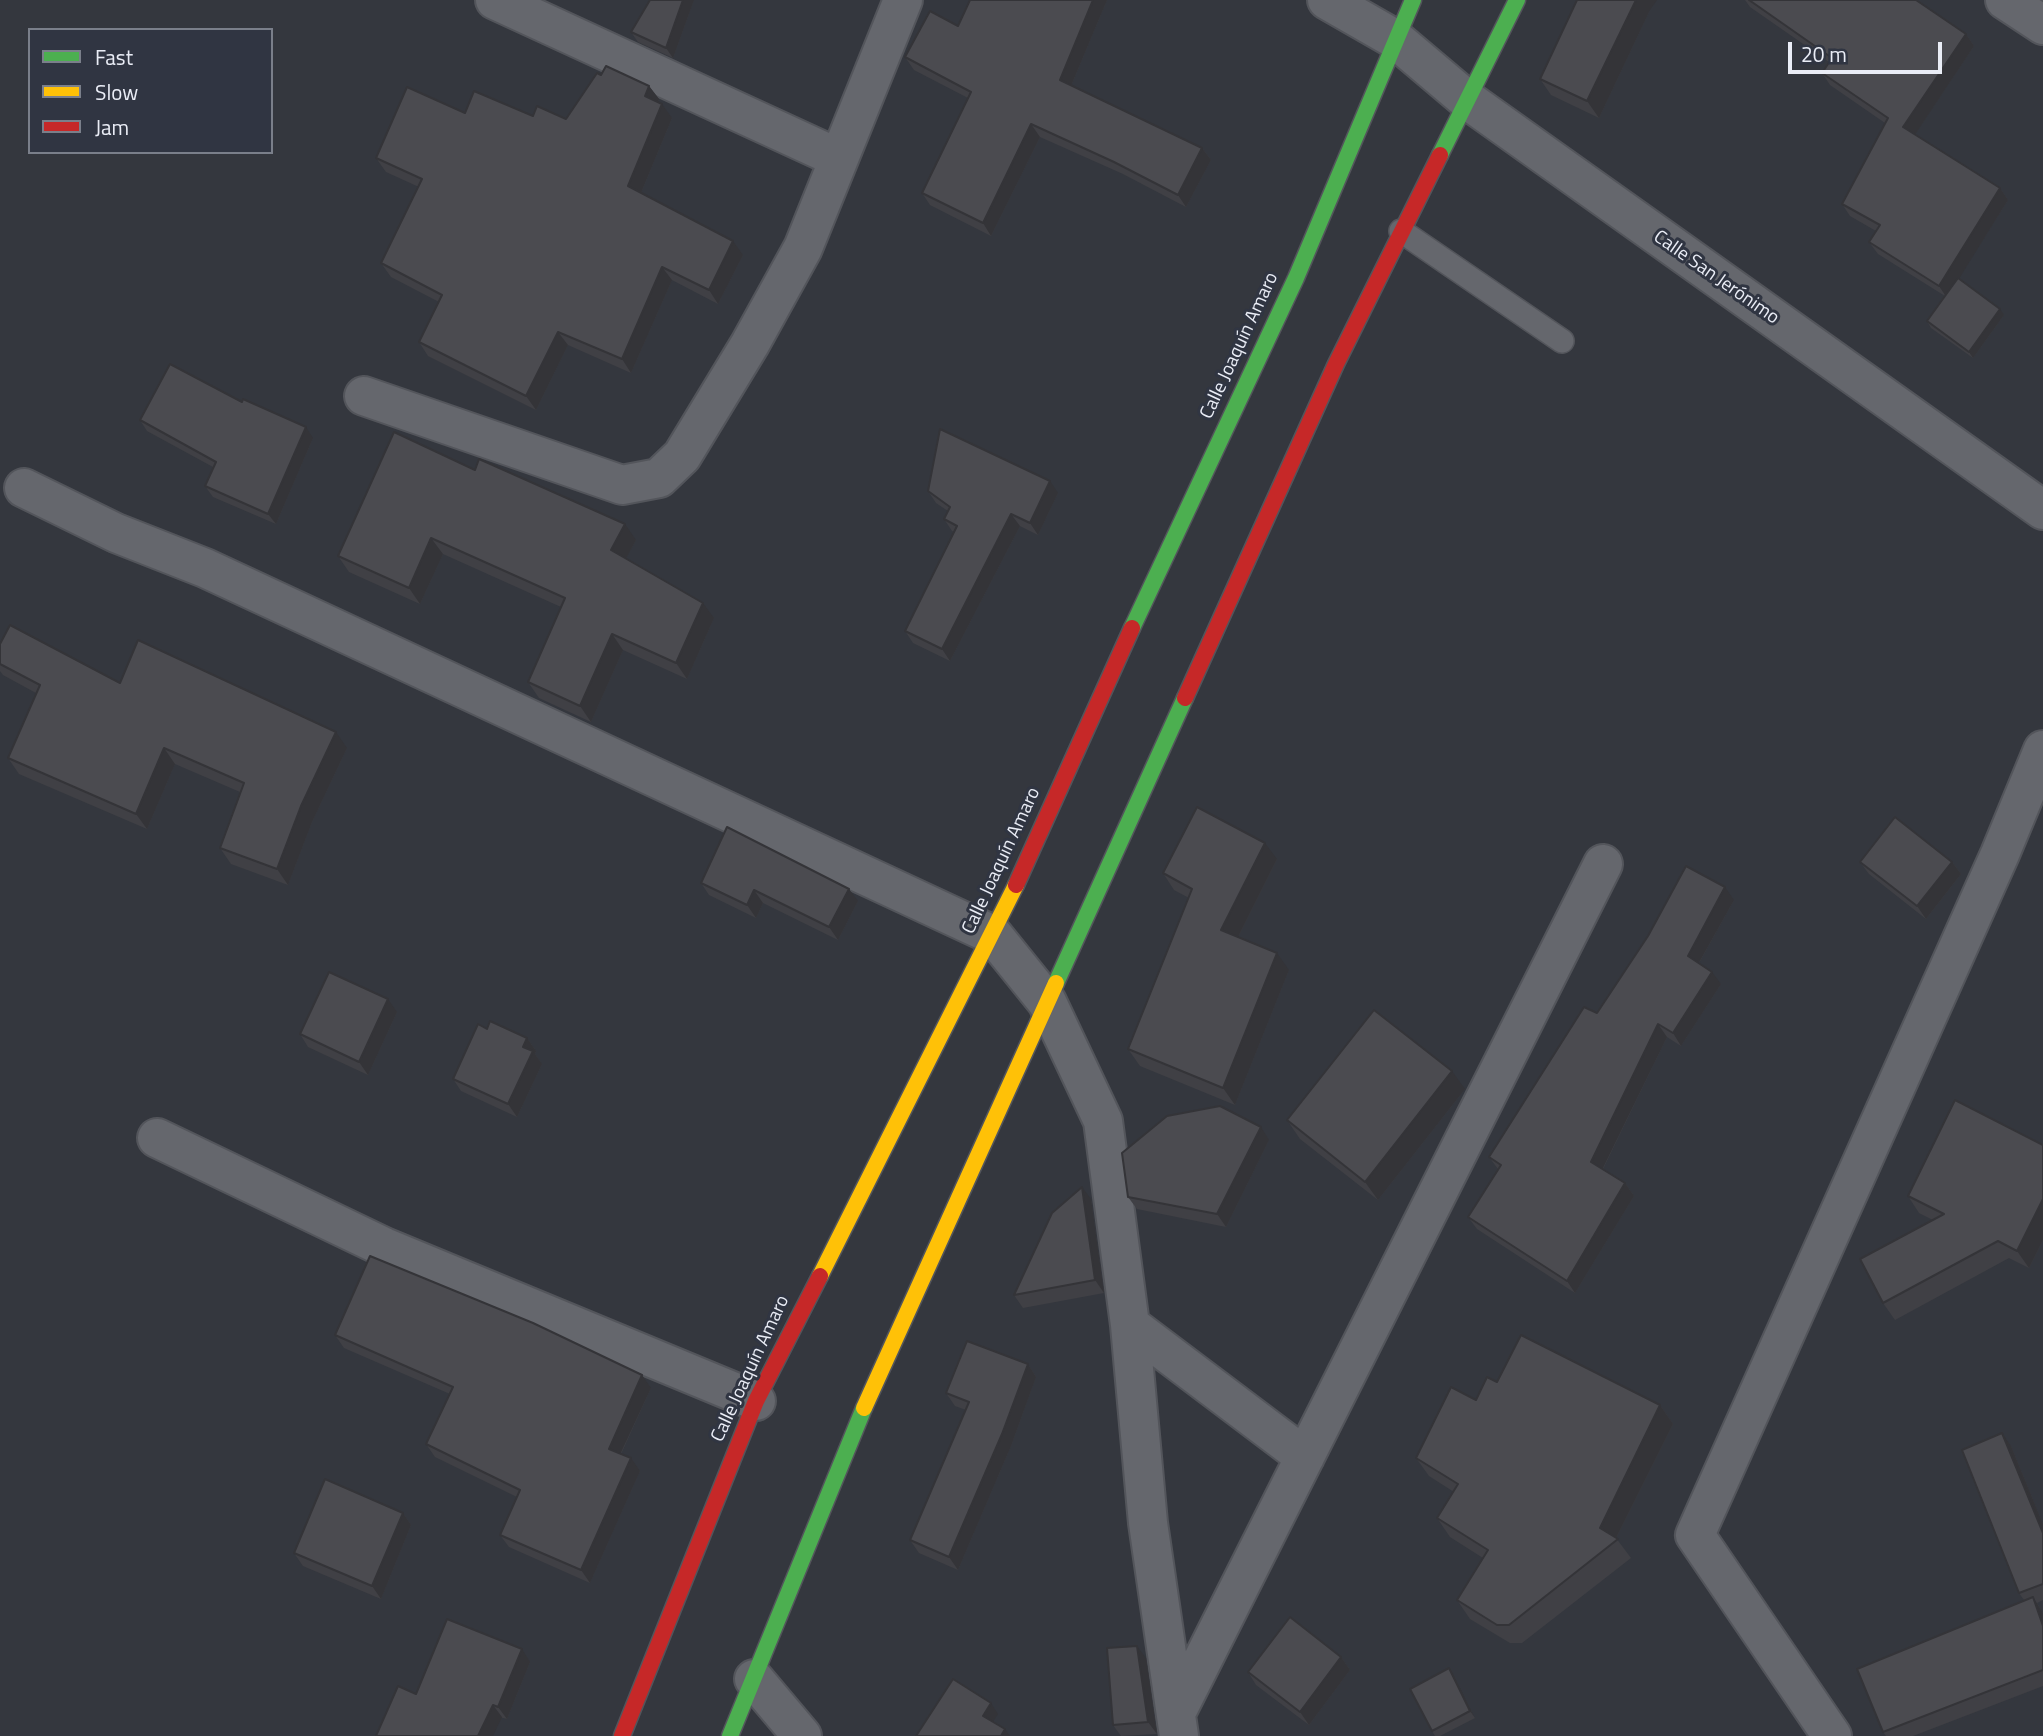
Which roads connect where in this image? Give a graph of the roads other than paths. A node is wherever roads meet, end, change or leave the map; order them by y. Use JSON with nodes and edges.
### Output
{"nodes":[{"id":1,"x":495,"y":0,"type":"edge"},
{"id":2,"x":903,"y":0,"type":"edge"},
{"id":3,"x":1327,"y":0,"type":"edge"},
{"id":4,"x":1413,"y":0,"type":"edge"},
{"id":5,"x":1517,"y":0,"type":"edge"},
{"id":6,"x":2006,"y":0,"type":"edge"},
{"id":7,"x":2043,"y":25,"type":"edge"},
{"id":8,"x":1395,"y":39,"type":"junction"},
{"id":9,"x":1465,"y":99,"type":"junction"},
{"id":10,"x":838,"y":158,"type":"junction"},
{"id":11,"x":1401,"y":231,"type":"junction"},
{"id":12,"x":1562,"y":341,"type":"dead end"},
{"id":13,"x":364,"y":396,"type":"dead end"},
{"id":14,"x":24,"y":488,"type":"dead end"},
{"id":15,"x":2043,"y":510,"type":"edge"},
{"id":16,"x":2043,"y":750,"type":"edge"},
{"id":17,"x":1603,"y":864,"type":"dead end"},
{"id":18,"x":993,"y":935,"type":"junction"},
{"id":19,"x":1047,"y":1002,"type":"junction"},
{"id":20,"x":157,"y":1138,"type":"dead end"},
{"id":21,"x":1130,"y":1325,"type":"junction"},
{"id":22,"x":756,"y":1401,"type":"junction"},
{"id":23,"x":1305,"y":1457,"type":"junction"},
{"id":24,"x":754,"y":1679,"type":"junction"},
{"id":25,"x":1177,"y":1724,"type":"edge"},
{"id":26,"x":622,"y":1736,"type":"edge"},
{"id":27,"x":730,"y":1736,"type":"edge"},
{"id":28,"x":802,"y":1736,"type":"edge"},
{"id":29,"x":1832,"y":1736,"type":"edge"}],
"edges":[{"from":1,"to":10,"type":"street"},
{"from":2,"to":10,"type":"street"},
{"from":3,"to":8,"type":"street","name":"Calle San Jerónimo"},
{"from":4,"to":8,"type":"main road","name":"Calle Joaquín Amaro"},
{"from":5,"to":9,"type":"main road"},
{"from":6,"to":7,"type":"street"},
{"from":8,"to":9,"type":"street","name":"Calle San Jerónimo"},
{"from":8,"to":18,"type":"main road","name":"Calle Joaquín Amaro"},
{"from":9,"to":11,"type":"main road"},
{"from":9,"to":15,"type":"street","name":"Calle San Jerónimo"},
{"from":10,"to":13,"type":"street"},
{"from":11,"to":12,"type":"lane"},
{"from":11,"to":19,"type":"main road"},
{"from":14,"to":18,"type":"street"},
{"from":16,"to":29,"type":"street"},
{"from":17,"to":23,"type":"street"},
{"from":18,"to":19,"type":"street"},
{"from":18,"to":22,"type":"main road","name":"Calle Joaquín Amaro"},
{"from":19,"to":21,"type":"street"},
{"from":19,"to":24,"type":"main road"},
{"from":20,"to":22,"type":"street"},
{"from":21,"to":23,"type":"street"},
{"from":21,"to":25,"type":"street"},
{"from":22,"to":26,"type":"main road","name":"Calle Joaquín Amaro"},
{"from":23,"to":25,"type":"street"},
{"from":24,"to":27,"type":"main road"},
{"from":24,"to":28,"type":"street"}]}
